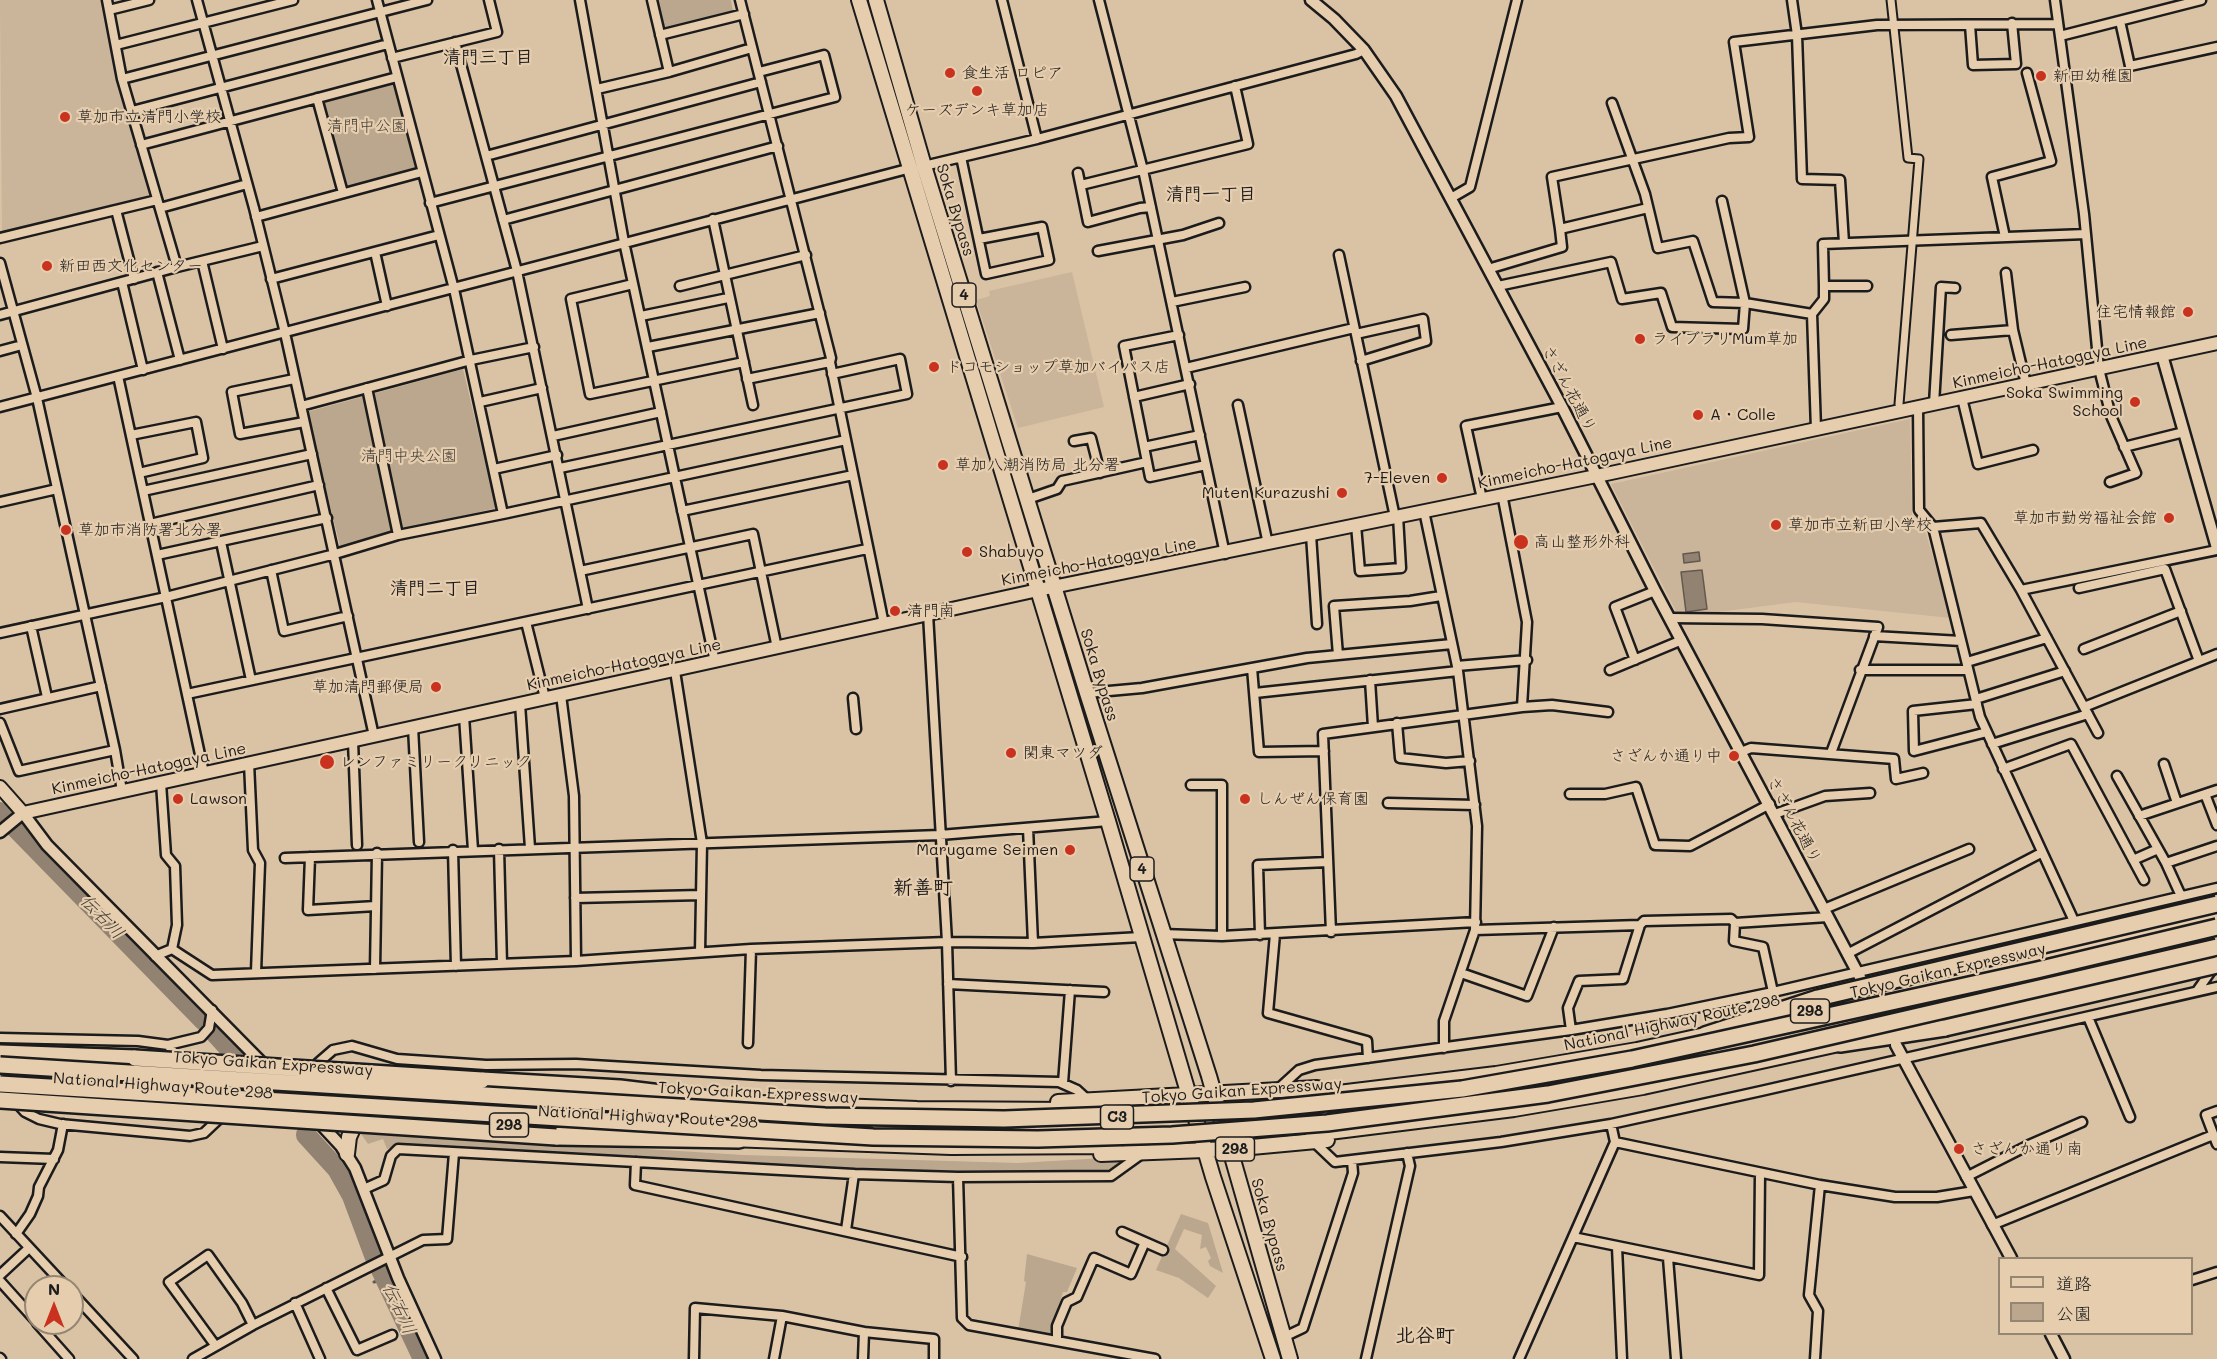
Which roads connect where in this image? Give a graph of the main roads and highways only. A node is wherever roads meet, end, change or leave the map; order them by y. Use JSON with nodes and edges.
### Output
{"nodes":[{"id":1,"x":859,"y":0,"type":"edge"},
{"id":2,"x":876,"y":0,"type":"edge"},
{"id":3,"x":917,"y":167,"type":"junction"},
{"id":4,"x":2217,"y":343,"type":"edge"},
{"id":5,"x":1055,"y":588,"type":"junction"},
{"id":6,"x":1038,"y":590,"type":"junction"},
{"id":7,"x":0,"y":787,"type":"edge"},
{"id":8,"x":2217,"y":893,"type":"edge"},
{"id":9,"x":2217,"y":916,"type":"edge"},
{"id":10,"x":2217,"y":927,"type":"edge"},
{"id":11,"x":2217,"y":947,"type":"edge"},
{"id":12,"x":2217,"y":956,"type":"edge"},
{"id":13,"x":2217,"y":963,"type":"edge"},
{"id":14,"x":1706,"y":1035,"type":"junction"},
{"id":15,"x":1840,"y":1044,"type":"junction"},
{"id":16,"x":1637,"y":1050,"type":"junction"},
{"id":17,"x":0,"y":1055,"type":"edge"},
{"id":18,"x":0,"y":1065,"type":"edge"},
{"id":19,"x":2,"y":1092,"type":"edge"},
{"id":20,"x":1214,"y":1094,"type":"junction"},
{"id":21,"x":1189,"y":1096,"type":"junction"},
{"id":22,"x":1305,"y":1097,"type":"tunnel mouth"},
{"id":23,"x":743,"y":1103,"type":"junction"},
{"id":24,"x":359,"y":1115,"type":"junction"},
{"id":25,"x":739,"y":1140,"type":"junction"},
{"id":26,"x":823,"y":1143,"type":"junction"},
{"id":27,"x":1114,"y":1146,"type":"tunnel mouth"},
{"id":28,"x":1230,"y":1149,"type":"junction"},
{"id":29,"x":1205,"y":1151,"type":"junction"},
{"id":30,"x":347,"y":1154,"type":"road end"},
{"id":31,"x":1273,"y":1359,"type":"edge"},
{"id":32,"x":1290,"y":1359,"type":"edge"}],
"edges":[{"from":1,"to":3,"type":"highway","name":"Soka Bypass","number":"4"},
{"from":2,"to":3,"type":"highway","name":"Soka Bypass","number":"4"},
{"from":3,"to":5,"type":"highway","name":"Soka Bypass","number":"4"},
{"from":3,"to":6,"type":"highway","name":"Soka Bypass","number":"4"},
{"from":4,"to":5,"type":"main road","name":"Kinmeicho-Hatogaya Line"},
{"from":5,"to":6,"type":"main road","name":"Kinmeicho-Hatogaya Line"},
{"from":5,"to":20,"type":"highway","name":"Soka Bypass","number":"4"},
{"from":6,"to":7,"type":"main road","name":"Kinmeicho-Hatogaya Line"},
{"from":6,"to":21,"type":"highway","name":"Soka Bypass","number":"4"},
{"from":8,"to":14,"type":"highway","bridge":true},
{"from":9,"to":14,"type":"highway","name":"National Highway Route 298","number":"298"},
{"from":10,"to":18,"type":"highway","name":"Tokyo Gaikan Expressway","number":"C3","bridge":true},
{"from":11,"to":19,"type":"highway","number":"C3","bridge":true},
{"from":12,"to":15,"type":"highway","number":"298"},
{"from":13,"to":15,"type":"highway","bridge":true},
{"from":14,"to":16,"type":"highway","name":"National Highway Route 298","number":"298"},
{"from":15,"to":28,"type":"highway","number":"298"},
{"from":16,"to":20,"type":"highway","name":"National Highway Route 298"},
{"from":16,"to":22,"type":"highway","name":"National Highway Route 298","number":"298"},
{"from":17,"to":23,"type":"highway","name":"National Highway Route 298","number":"298"},
{"from":17,"to":23,"type":"highway","bridge":true},
{"from":19,"to":24,"type":"highway","name":"National Highway Route 298","number":"298"},
{"from":19,"to":25,"type":"highway","bridge":true},
{"from":20,"to":21,"type":"highway","name":"National Highway Route 298"},
{"from":20,"to":28,"type":"highway","name":"Soka Bypass","number":"4"},
{"from":21,"to":23,"type":"highway","name":"National Highway Route 298","number":"298"},
{"from":21,"to":29,"type":"highway","name":"Soka Bypass","number":"4"},
{"from":24,"to":25,"type":"highway","name":"National Highway Route 298","number":"298"},
{"from":24,"to":30,"type":"highway"},
{"from":25,"to":26,"type":"highway","name":"National Highway Route 298","number":"298"},
{"from":26,"to":27,"type":"highway","name":"National Highway Route 298","number":"298"},
{"from":26,"to":29,"type":"highway","number":"298"},
{"from":28,"to":29,"type":"highway","number":"298"},
{"from":28,"to":32,"type":"highway","name":"Soka Bypass","number":"4"},
{"from":29,"to":31,"type":"highway","name":"Soka Bypass","number":"4"}]}
